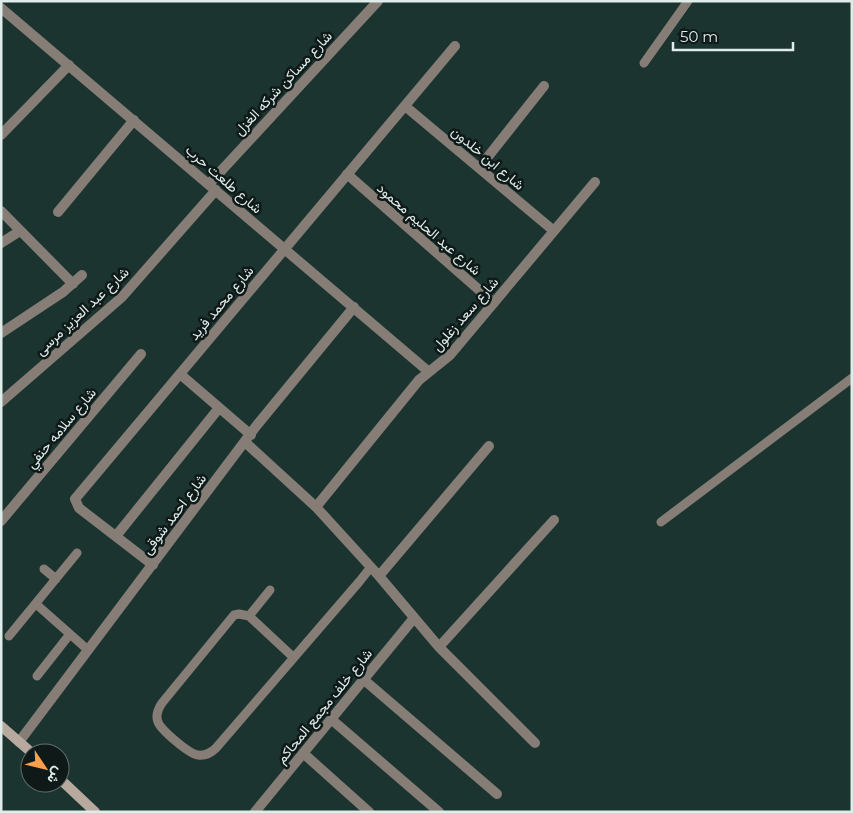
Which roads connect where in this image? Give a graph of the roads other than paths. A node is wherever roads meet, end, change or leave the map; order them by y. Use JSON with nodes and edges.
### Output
{"nodes":[{"id":1,"x":378,"y":1,"type":"edge"},
{"id":2,"x":688,"y":1,"type":"edge"},
{"id":3,"x":1,"y":8,"type":"edge"},
{"id":4,"x":455,"y":46,"type":"dead end"},
{"id":5,"x":644,"y":63,"type":"dead end"},
{"id":6,"x":69,"y":65,"type":"junction"},
{"id":7,"x":544,"y":86,"type":"dead end"},
{"id":8,"x":405,"y":106,"type":"junction"},
{"id":9,"x":134,"y":120,"type":"junction"},
{"id":10,"x":1,"y":134,"type":"edge"},
{"id":11,"x":479,"y":168,"type":"junction"},
{"id":12,"x":347,"y":174,"type":"junction"},
{"id":13,"x":595,"y":182,"type":"dead end"},
{"id":14,"x":212,"y":187,"type":"junction"},
{"id":15,"x":1,"y":211,"type":"edge"},
{"id":16,"x":58,"y":212,"type":"dead end"},
{"id":17,"x":20,"y":231,"type":"junction"},
{"id":18,"x":554,"y":231,"type":"junction"},
{"id":19,"x":1,"y":243,"type":"edge"},
{"id":20,"x":285,"y":248,"type":"junction"},
{"id":21,"x":82,"y":275,"type":"dead end"},
{"id":22,"x":73,"y":284,"type":"junction"},
{"id":23,"x":494,"y":303,"type":"junction"},
{"id":24,"x":354,"y":308,"type":"junction"},
{"id":25,"x":1,"y":333,"type":"edge"},
{"id":26,"x":141,"y":354,"type":"dead end"},
{"id":27,"x":429,"y":372,"type":"junction"},
{"id":28,"x":180,"y":374,"type":"junction"},
{"id":29,"x":852,"y":378,"type":"edge"},
{"id":30,"x":1,"y":402,"type":"edge"},
{"id":31,"x":219,"y":408,"type":"junction"},
{"id":32,"x":248,"y":439,"type":"junction"},
{"id":33,"x":489,"y":446,"type":"dead end"},
{"id":34,"x":316,"y":507,"type":"junction"},
{"id":35,"x":554,"y":520,"type":"dead end"},
{"id":36,"x":1,"y":521,"type":"edge"},
{"id":37,"x":661,"y":522,"type":"dead end"},
{"id":38,"x":116,"y":536,"type":"junction"},
{"id":39,"x":78,"y":553,"type":"dead end"},
{"id":40,"x":152,"y":565,"type":"junction"},
{"id":41,"x":371,"y":567,"type":"junction"},
{"id":42,"x":44,"y":568,"type":"dead end"},
{"id":43,"x":379,"y":576,"type":"junction"},
{"id":44,"x":56,"y":579,"type":"junction"},
{"id":45,"x":270,"y":590,"type":"dead end"},
{"id":46,"x":36,"y":604,"type":"junction"},
{"id":47,"x":249,"y":616,"type":"junction"},
{"id":48,"x":414,"y":618,"type":"junction"},
{"id":49,"x":70,"y":634,"type":"junction"},
{"id":50,"x":9,"y":636,"type":"dead end"},
{"id":51,"x":439,"y":647,"type":"junction"},
{"id":52,"x":88,"y":650,"type":"junction"},
{"id":53,"x":293,"y":658,"type":"junction"},
{"id":54,"x":37,"y":676,"type":"dead end"},
{"id":55,"x":363,"y":679,"type":"junction"},
{"id":56,"x":331,"y":719,"type":"junction"},
{"id":57,"x":1,"y":726,"type":"edge"},
{"id":58,"x":19,"y":742,"type":"joint"},
{"id":59,"x":535,"y":743,"type":"dead end"},
{"id":60,"x":303,"y":753,"type":"junction"},
{"id":61,"x":70,"y":788,"type":"edge"},
{"id":62,"x":498,"y":794,"type":"dead end"},
{"id":63,"x":95,"y":812,"type":"edge"},
{"id":64,"x":255,"y":812,"type":"edge"},
{"id":65,"x":369,"y":812,"type":"edge"},
{"id":66,"x":439,"y":812,"type":"edge"}],
"edges":[{"from":1,"to":14,"type":"street","name":"شارع مساكن شركه الغزل"},
{"from":2,"to":5,"type":"lane"},
{"from":3,"to":6,"type":"street","name":"شارع طلعت حرب"},
{"from":4,"to":8,"type":"street","name":"شارع محمد فريد"},
{"from":6,"to":9,"type":"street","name":"شارع طلعت حرب"},
{"from":6,"to":10,"type":"street"},
{"from":7,"to":11,"type":"street"},
{"from":8,"to":11,"type":"street","name":"شارع ابن خلدون"},
{"from":8,"to":12,"type":"street","name":"شارع محمد فريد"},
{"from":9,"to":14,"type":"street","name":"شارع طلعت حرب"},
{"from":9,"to":16,"type":"street"},
{"from":11,"to":18,"type":"street","name":"شارع ابن خلدون"},
{"from":12,"to":20,"type":"street","name":"شارع محمد فريد"},
{"from":12,"to":23,"type":"street","name":"شارع عبد الحليم محمود"},
{"from":13,"to":18,"type":"street","name":"شارع سعد زغلول"},
{"from":14,"to":20,"type":"street","name":"شارع طلعت حرب"},
{"from":14,"to":30,"type":"street","name":"شارع عبد العزيز مرسى"},
{"from":15,"to":17,"type":"street"},
{"from":17,"to":19,"type":"street"},
{"from":17,"to":22,"type":"street"},
{"from":18,"to":23,"type":"street","name":"شارع سعد زغلول"},
{"from":20,"to":24,"type":"street","name":"شارع طلعت حرب"},
{"from":20,"to":28,"type":"street","name":"شارع محمد فريد"},
{"from":21,"to":22,"type":"street"},
{"from":22,"to":25,"type":"street"},
{"from":23,"to":27,"type":"street","name":"شارع سعد زغلول"},
{"from":24,"to":27,"type":"street","name":"شارع طلعت حرب"},
{"from":24,"to":32,"type":"street","name":"شارع احمد شوقى"},
{"from":26,"to":36,"type":"street","name":"شارع سلامه حنفي"},
{"from":27,"to":34,"type":"street","name":"شارع سعد زغلول"},
{"from":28,"to":31,"type":"street"},
{"from":28,"to":38,"type":"street","name":"شارع محمد فريد"},
{"from":29,"to":37,"type":"lane"},
{"from":31,"to":32,"type":"street"},
{"from":31,"to":38,"type":"street"},
{"from":32,"to":34,"type":"street"},
{"from":32,"to":40,"type":"street","name":"شارع احمد شوقى"},
{"from":33,"to":43,"type":"street"},
{"from":34,"to":41,"type":"street"},
{"from":35,"to":51,"type":"street"},
{"from":38,"to":40,"type":"street","name":"شارع محمد فريد"},
{"from":39,"to":44,"type":"lane"},
{"from":40,"to":52,"type":"street","name":"شارع احمد شوقى"},
{"from":41,"to":43,"type":"street"},
{"from":41,"to":53,"type":"lane"},
{"from":42,"to":44,"type":"lane"},
{"from":43,"to":48,"type":"street"},
{"from":44,"to":46,"type":"lane"},
{"from":45,"to":47,"type":"lane"},
{"from":46,"to":49,"type":"lane"},
{"from":46,"to":50,"type":"lane"},
{"from":47,"to":53,"type":"lane"},
{"from":47,"to":53,"type":"lane"},
{"from":48,"to":51,"type":"street"},
{"from":48,"to":55,"type":"street","name":"شارع خلف مجمع المحاكم"},
{"from":49,"to":52,"type":"lane"},
{"from":49,"to":54,"type":"lane"},
{"from":51,"to":59,"type":"street"},
{"from":52,"to":58,"type":"street","name":"شارع احمد شوقى"},
{"from":55,"to":56,"type":"street","name":"شارع خلف مجمع المحاكم"},
{"from":55,"to":62,"type":"street"},
{"from":56,"to":60,"type":"street","name":"شارع خلف مجمع المحاكم"},
{"from":56,"to":66,"type":"street"},
{"from":57,"to":58,"type":"street"},
{"from":60,"to":64,"type":"street","name":"شارع خلف مجمع المحاكم"},
{"from":60,"to":65,"type":"street"},
{"from":61,"to":63,"type":"street"}]}
